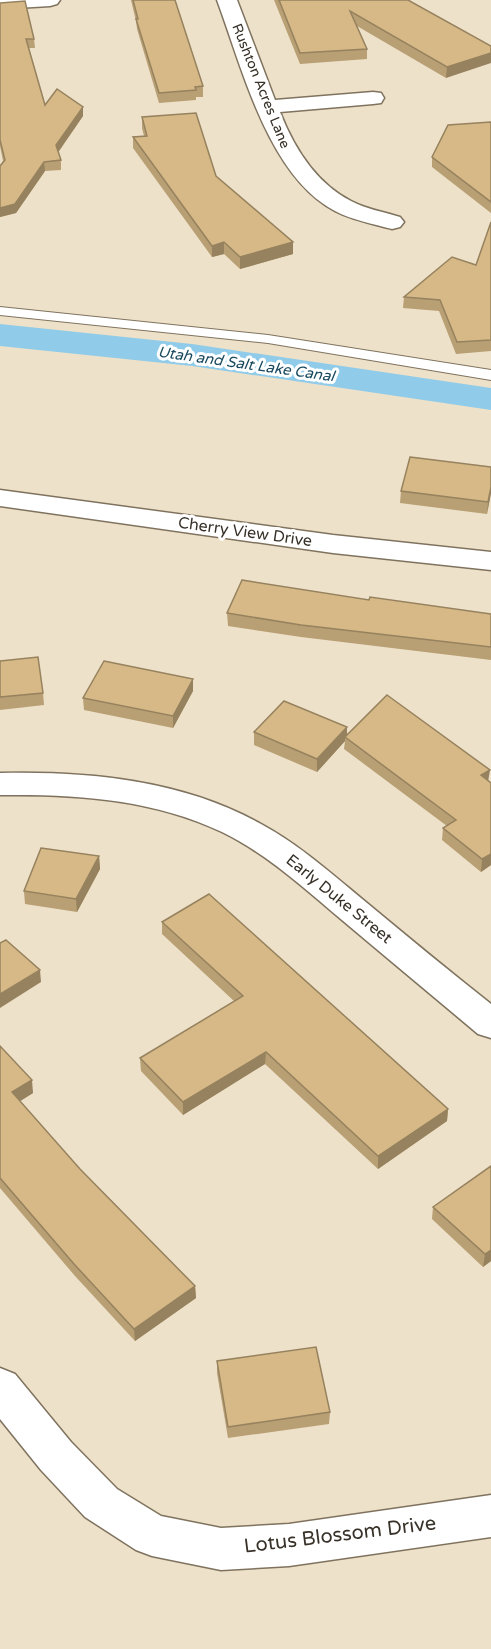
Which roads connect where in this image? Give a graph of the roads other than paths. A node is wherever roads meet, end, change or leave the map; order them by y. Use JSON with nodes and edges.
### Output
{"nodes":[{"id":1,"x":50,"y":0,"type":"edge"},
{"id":2,"x":226,"y":0,"type":"edge"},
{"id":3,"x":0,"y":3,"type":"edge"},
{"id":4,"x":373,"y":98,"type":"dead end"},
{"id":5,"x":267,"y":107,"type":"junction"},
{"id":6,"x":392,"y":222,"type":"dead end"},
{"id":7,"x":0,"y":311,"type":"edge"},
{"id":8,"x":491,"y":375,"type":"edge"},
{"id":9,"x":0,"y":498,"type":"edge"},
{"id":10,"x":491,"y":561,"type":"edge"},
{"id":11,"x":0,"y":784,"type":"edge"},
{"id":12,"x":491,"y":1024,"type":"edge"},
{"id":13,"x":0,"y":1388,"type":"edge"},
{"id":14,"x":491,"y":1516,"type":"edge"}],
"edges":[{"from":1,"to":3,"type":"street"},
{"from":2,"to":5,"type":"street","name":"Rushton Acres Lane"},
{"from":4,"to":5,"type":"street"},
{"from":5,"to":6,"type":"street","name":"Rushton Acres Lane"},
{"from":7,"to":8,"type":"lane"},
{"from":9,"to":10,"type":"street","name":"Cherry View Drive"},
{"from":11,"to":12,"type":"street","name":"Early Duke Street"},
{"from":13,"to":14,"type":"street","name":"Lotus Blossom Drive"}]}
